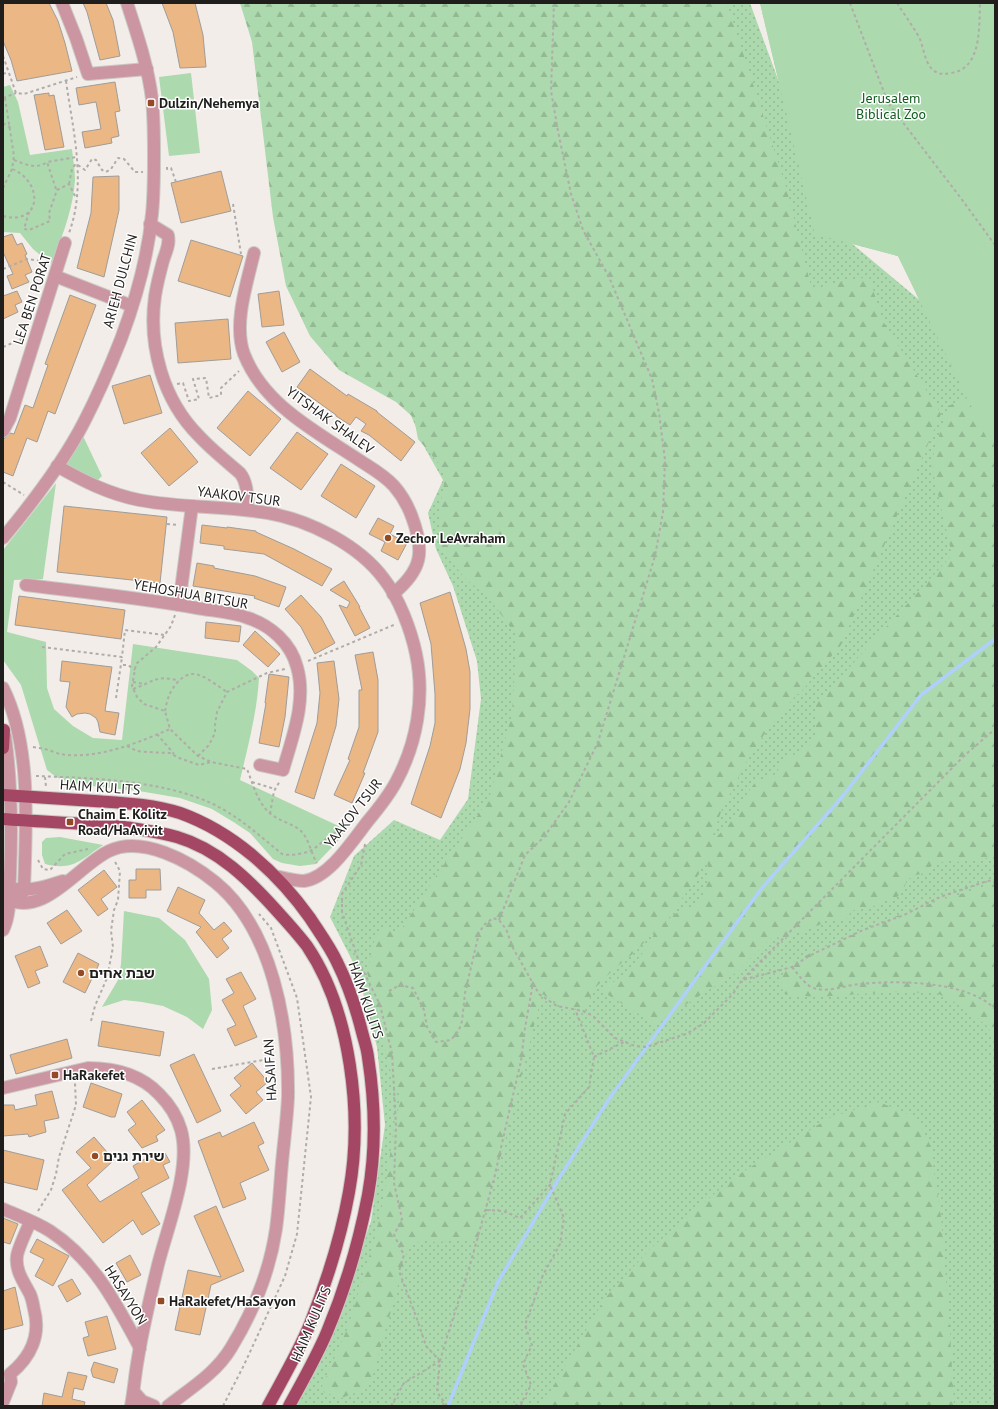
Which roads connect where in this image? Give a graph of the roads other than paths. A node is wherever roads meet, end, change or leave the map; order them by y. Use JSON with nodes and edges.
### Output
{"nodes":[{"id":1,"x":62,"y":3,"type":"edge"},
{"id":2,"x":127,"y":3,"type":"edge"},
{"id":3,"x":147,"y":69,"type":"junction"},
{"id":4,"x":150,"y":224,"type":"junction"},
{"id":5,"x":65,"y":243,"type":"road end"},
{"id":6,"x":254,"y":253,"type":"dead end"},
{"id":7,"x":55,"y":276,"type":"junction"},
{"id":8,"x":132,"y":306,"type":"junction"},
{"id":9,"x":3,"y":431,"type":"edge"},
{"id":10,"x":57,"y":466,"type":"junction"},
{"id":11,"x":192,"y":506,"type":"junction"},
{"id":12,"x":248,"y":510,"type":"junction"},
{"id":13,"x":3,"y":538,"type":"edge"},
{"id":14,"x":26,"y":585,"type":"dead end"},
{"id":15,"x":393,"y":594,"type":"junction"},
{"id":16,"x":179,"y":605,"type":"junction"},
{"id":17,"x":3,"y":688,"type":"edge"},
{"id":18,"x":3,"y":729,"type":"edge"},
{"id":19,"x":3,"y":748,"type":"edge"},
{"id":20,"x":260,"y":765,"type":"dead end"},
{"id":21,"x":7,"y":795,"type":"edge"},
{"id":22,"x":26,"y":797,"type":"junction"},
{"id":23,"x":7,"y":819,"type":"edge"},
{"id":24,"x":26,"y":820,"type":"junction"},
{"id":25,"x":11,"y":843,"type":"junction"},
{"id":26,"x":3,"y":854,"type":"edge"},
{"id":27,"x":75,"y":875,"type":"junction"},
{"id":28,"x":275,"y":876,"type":"junction"},
{"id":29,"x":24,"y":890,"type":"junction"},
{"id":30,"x":6,"y":892,"type":"edge"},
{"id":31,"x":3,"y":930,"type":"edge"},
{"id":32,"x":3,"y":1088,"type":"edge"},
{"id":33,"x":3,"y":1209,"type":"edge"},
{"id":34,"x":30,"y":1222,"type":"junction"},
{"id":35,"x":140,"y":1348,"type":"junction"},
{"id":36,"x":134,"y":1392,"type":"junction"},
{"id":37,"x":3,"y":1402,"type":"edge"},
{"id":38,"x":172,"y":1403,"type":"edge"},
{"id":39,"x":131,"y":1406,"type":"edge"},
{"id":40,"x":154,"y":1406,"type":"edge"},
{"id":41,"x":163,"y":1406,"type":"edge"},
{"id":42,"x":268,"y":1406,"type":"edge"},
{"id":43,"x":289,"y":1406,"type":"edge"}],
"edges":[{"from":1,"to":3,"type":"street"},
{"from":2,"to":3,"type":"street","name":"ARIEH DULCHIN"},
{"from":3,"to":4,"type":"street","name":"ARIEH DULCHIN"},
{"from":4,"to":8,"type":"street","name":"ARIEH DULCHIN"},
{"from":4,"to":12,"type":"street"},
{"from":5,"to":7,"type":"street","name":"LEA BEN PORAT"},
{"from":6,"to":15,"type":"street","name":"YITSHAK SHALEV"},
{"from":7,"to":8,"type":"street"},
{"from":7,"to":9,"type":"street","name":"LEA BEN PORAT"},
{"from":8,"to":10,"type":"street","name":"ARIEH DULCHIN"},
{"from":10,"to":11,"type":"street","name":"YAAKOV TSUR"},
{"from":10,"to":13,"type":"street","name":"ARIEH DULCHIN"},
{"from":11,"to":12,"type":"street","name":"YAAKOV TSUR"},
{"from":11,"to":16,"type":"street"},
{"from":12,"to":15,"type":"street","name":"YAAKOV TSUR"},
{"from":14,"to":16,"type":"street","name":"YEHOSHUA BITSUR"},
{"from":15,"to":28,"type":"street","name":"YAAKOV TSUR"},
{"from":16,"to":20,"type":"street","name":"YEHOSHUA BITSUR"},
{"from":17,"to":22,"type":"street"},
{"from":18,"to":19,"type":"main road"},
{"from":18,"to":21,"type":"street"},
{"from":21,"to":22,"type":"main road","name":"HAIM KULITS"},
{"from":21,"to":23,"type":"street"},
{"from":22,"to":24,"type":"street"},
{"from":22,"to":28,"type":"main road","name":"HAIM KULITS"},
{"from":23,"to":24,"type":"main road","name":"HAIM KULITS"},
{"from":23,"to":25,"type":"street"},
{"from":24,"to":29,"type":"street"},
{"from":24,"to":42,"type":"main road","name":"HAIM KULITS"},
{"from":25,"to":26,"type":"street"},
{"from":25,"to":30,"type":"street"},
{"from":27,"to":29,"type":"street","name":"HASAIFAN"},
{"from":27,"to":30,"type":"street","name":"HASAIFAN"},
{"from":27,"to":38,"type":"street","name":"HASAIFAN"},
{"from":28,"to":43,"type":"main road","name":"HAIM KULITS"},
{"from":29,"to":30,"type":"street","name":"HASAIFAN"},
{"from":30,"to":31,"type":"street"},
{"from":32,"to":35,"type":"street"},
{"from":33,"to":34,"type":"street","name":"HASAVYON"},
{"from":34,"to":35,"type":"street","name":"HASAVYON"},
{"from":34,"to":37,"type":"street"},
{"from":35,"to":36,"type":"street"},
{"from":36,"to":39,"type":"street"},
{"from":36,"to":40,"type":"street"},
{"from":38,"to":41,"type":"street","name":"HASAIFAN"}]}
